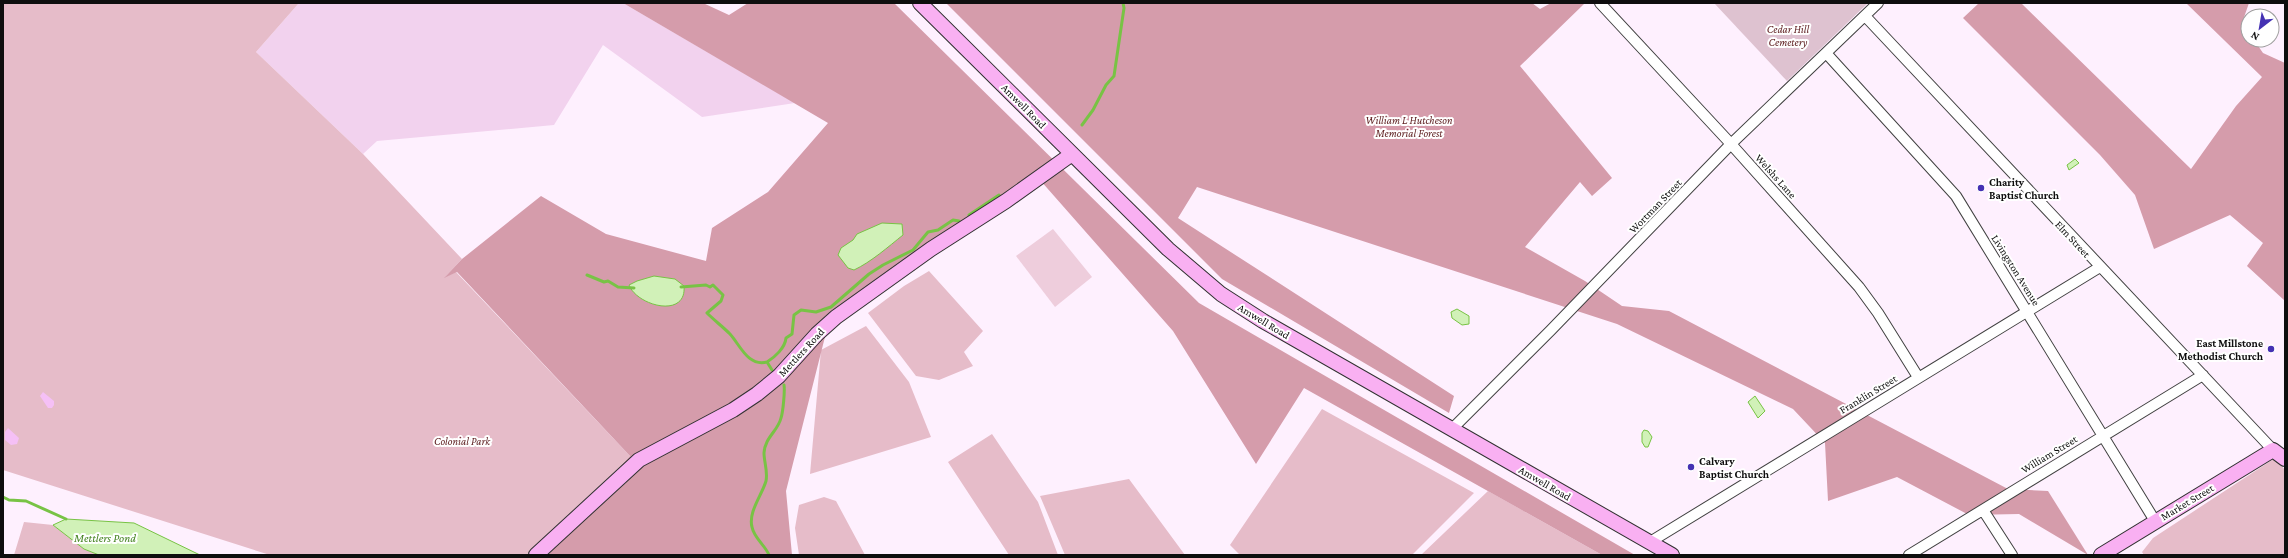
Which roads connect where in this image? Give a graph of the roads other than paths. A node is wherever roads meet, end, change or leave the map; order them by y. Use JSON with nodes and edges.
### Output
{"nodes":[{"id":1,"x":920,"y":3,"type":"edge"},
{"id":2,"x":1600,"y":3,"type":"edge"},
{"id":3,"x":1878,"y":3,"type":"edge"},
{"id":4,"x":1865,"y":16,"type":"junction"},
{"id":5,"x":1826,"y":53,"type":"junction"},
{"id":6,"x":1731,"y":144,"type":"junction"},
{"id":7,"x":1072,"y":154,"type":"junction"},
{"id":8,"x":2100,"y":267,"type":"junction"},
{"id":9,"x":2027,"y":311,"type":"junction"},
{"id":10,"x":2203,"y":375,"type":"junction"},
{"id":11,"x":1918,"y":377,"type":"junction"},
{"id":12,"x":1452,"y":429,"type":"junction"},
{"id":13,"x":2103,"y":435,"type":"junction"},
{"id":14,"x":2273,"y":450,"type":"junction"},
{"id":15,"x":2285,"y":459,"type":"edge"},
{"id":16,"x":1983,"y":510,"type":"junction"},
{"id":17,"x":2155,"y":521,"type":"junction"},
{"id":18,"x":1650,"y":542,"type":"junction"},
{"id":19,"x":536,"y":555,"type":"edge"},
{"id":20,"x":1672,"y":555,"type":"edge"},
{"id":21,"x":1909,"y":555,"type":"edge"},
{"id":22,"x":2012,"y":555,"type":"edge"},
{"id":23,"x":2101,"y":555,"type":"edge"}],
"edges":[{"from":1,"to":7,"type":"main road","name":"Amwell Road"},
{"from":2,"to":6,"type":"street","name":"Welshs Lane"},
{"from":3,"to":4,"type":"street","name":"Wortman Street"},
{"from":4,"to":5,"type":"street","name":"Wortman Street"},
{"from":4,"to":8,"type":"street","name":"Elm Street"},
{"from":5,"to":6,"type":"street","name":"Wortman Street"},
{"from":5,"to":9,"type":"street","name":"Livingston Avenue"},
{"from":6,"to":11,"type":"street","name":"Welshs Lane"},
{"from":6,"to":12,"type":"street","name":"Wortman Street"},
{"from":7,"to":12,"type":"main road","name":"Amwell Road"},
{"from":7,"to":19,"type":"main road","name":"Mettlers Road"},
{"from":8,"to":9,"type":"street","name":"Franklin Street"},
{"from":8,"to":10,"type":"street","name":"Elm Street"},
{"from":9,"to":11,"type":"street","name":"Franklin Street"},
{"from":9,"to":13,"type":"street","name":"Livingston Avenue"},
{"from":10,"to":13,"type":"street","name":"William Street"},
{"from":10,"to":14,"type":"street","name":"Elm Street"},
{"from":11,"to":18,"type":"street","name":"Franklin Street"},
{"from":12,"to":18,"type":"main road","name":"Amwell Road"},
{"from":13,"to":16,"type":"street","name":"William Street"},
{"from":13,"to":17,"type":"street","name":"Livingston Avenue"},
{"from":14,"to":15,"type":"main road","name":"Elm Street"},
{"from":14,"to":17,"type":"main road","name":"Market Street"},
{"from":16,"to":21,"type":"street","name":"William Street"},
{"from":16,"to":22,"type":"street"},
{"from":17,"to":23,"type":"main road","name":"Market Street"},
{"from":18,"to":20,"type":"main road","name":"Amwell Road"}]}
